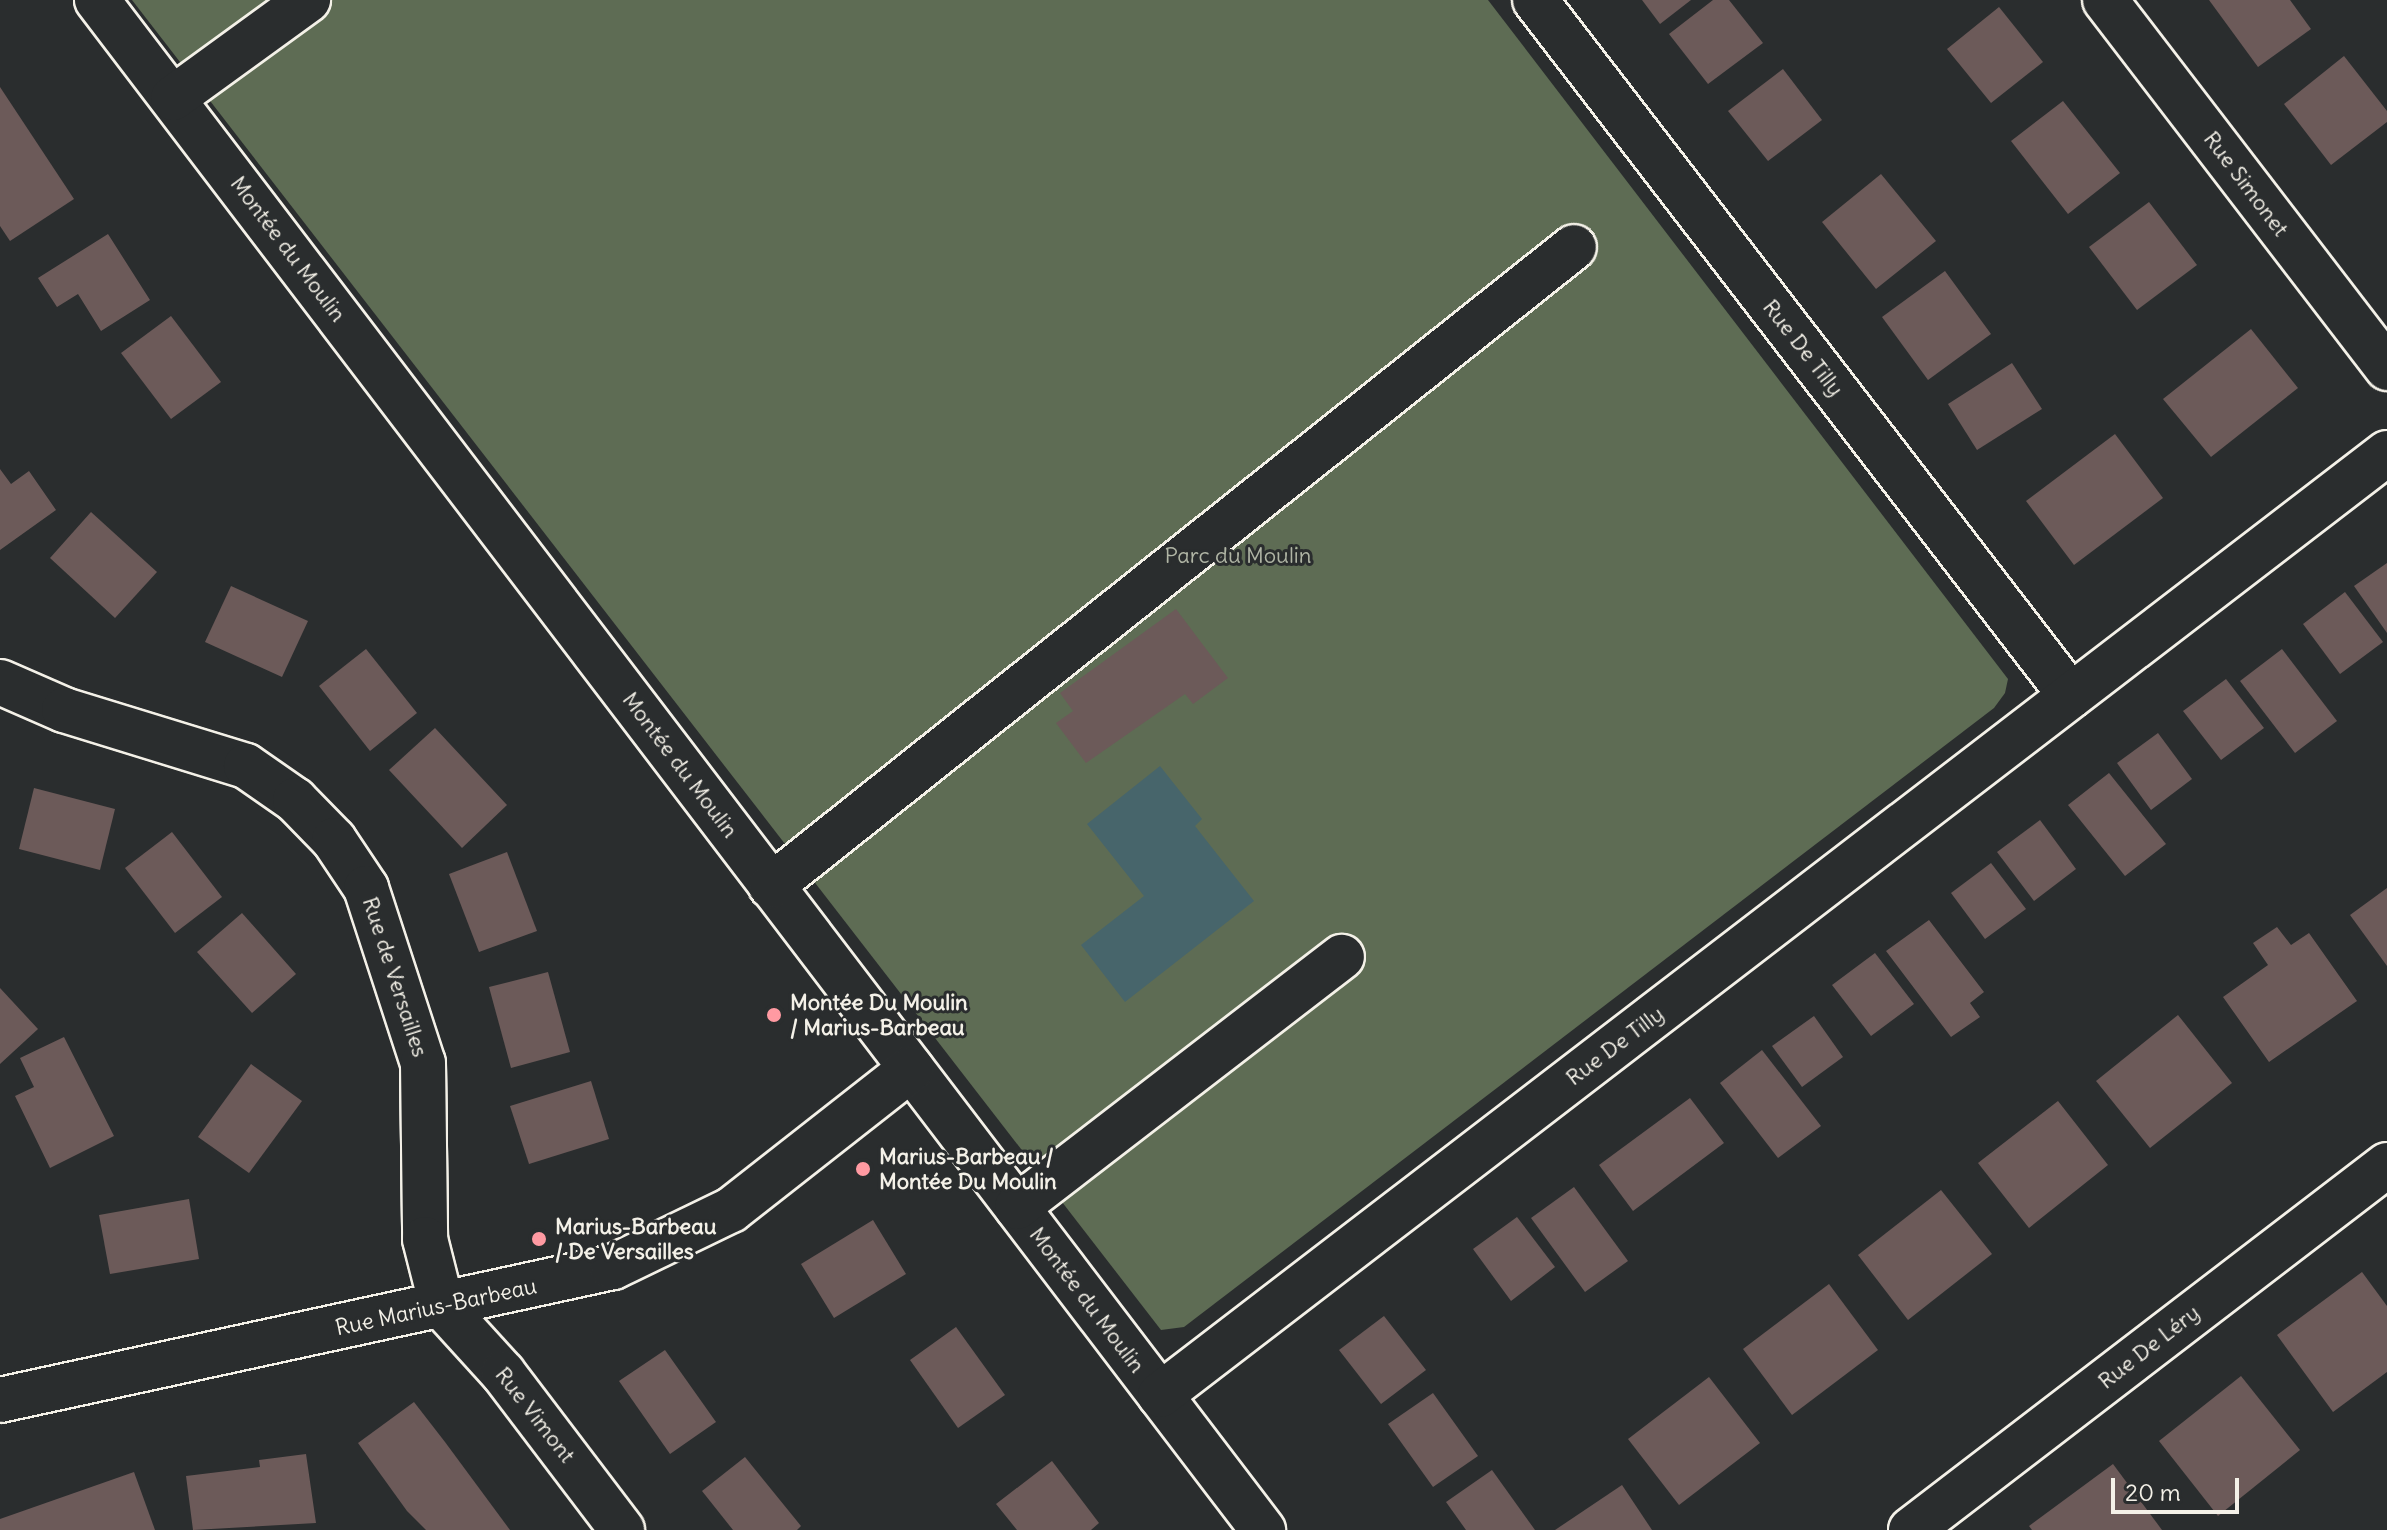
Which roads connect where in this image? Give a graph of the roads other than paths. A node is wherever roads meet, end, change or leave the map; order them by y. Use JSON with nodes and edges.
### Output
{"nodes":[{"id":1,"x":97,"y":0,"type":"edge"},
{"id":2,"x":308,"y":0,"type":"edge"},
{"id":3,"x":1535,"y":0,"type":"edge"},
{"id":4,"x":2105,"y":0,"type":"edge"},
{"id":5,"x":173,"y":98,"type":"junction"},
{"id":6,"x":1574,"y":247,"type":"dead end"},
{"id":7,"x":2387,"y":368,"type":"edge"},
{"id":8,"x":2387,"y":453,"type":"edge"},
{"id":9,"x":0,"y":682,"type":"edge"},
{"id":10,"x":2071,"y":696,"type":"junction"},
{"id":11,"x":771,"y":886,"type":"junction"},
{"id":12,"x":1342,"y":957,"type":"dead end"},
{"id":13,"x":911,"y":1069,"type":"junction"},
{"id":14,"x":2387,"y":1165,"type":"edge"},
{"id":15,"x":1017,"y":1207,"type":"junction"},
{"id":16,"x":442,"y":1306,"type":"junction"},
{"id":17,"x":2,"y":1390,"type":"edge"},
{"id":18,"x":1160,"y":1395,"type":"junction"},
{"id":19,"x":622,"y":1530,"type":"edge"},
{"id":20,"x":1263,"y":1530,"type":"edge"},
{"id":21,"x":1911,"y":1530,"type":"edge"}],
"edges":[{"from":1,"to":5,"type":"street","name":"Montée du Moulin"},
{"from":2,"to":5,"type":"street"},
{"from":3,"to":10,"type":"street","name":"Rue De Tilly"},
{"from":4,"to":7,"type":"street","name":"Rue Simonet"},
{"from":5,"to":11,"type":"street","name":"Montée du Moulin"},
{"from":6,"to":11,"type":"street"},
{"from":8,"to":10,"type":"street","name":"Rue De Tilly"},
{"from":9,"to":16,"type":"street","name":"Rue de Versailles"},
{"from":10,"to":18,"type":"street","name":"Rue De Tilly"},
{"from":11,"to":13,"type":"street","name":"Montée du Moulin"},
{"from":12,"to":15,"type":"street"},
{"from":13,"to":15,"type":"street","name":"Montée du Moulin"},
{"from":13,"to":16,"type":"street","name":"Rue Marius-Barbeau"},
{"from":14,"to":21,"type":"street","name":"Rue De Léry"},
{"from":15,"to":18,"type":"street","name":"Montée du Moulin"},
{"from":16,"to":17,"type":"street","name":"Rue Marius-Barbeau"},
{"from":16,"to":19,"type":"street","name":"Rue Vimont"},
{"from":18,"to":20,"type":"street","name":"Montée du Moulin"}]}
